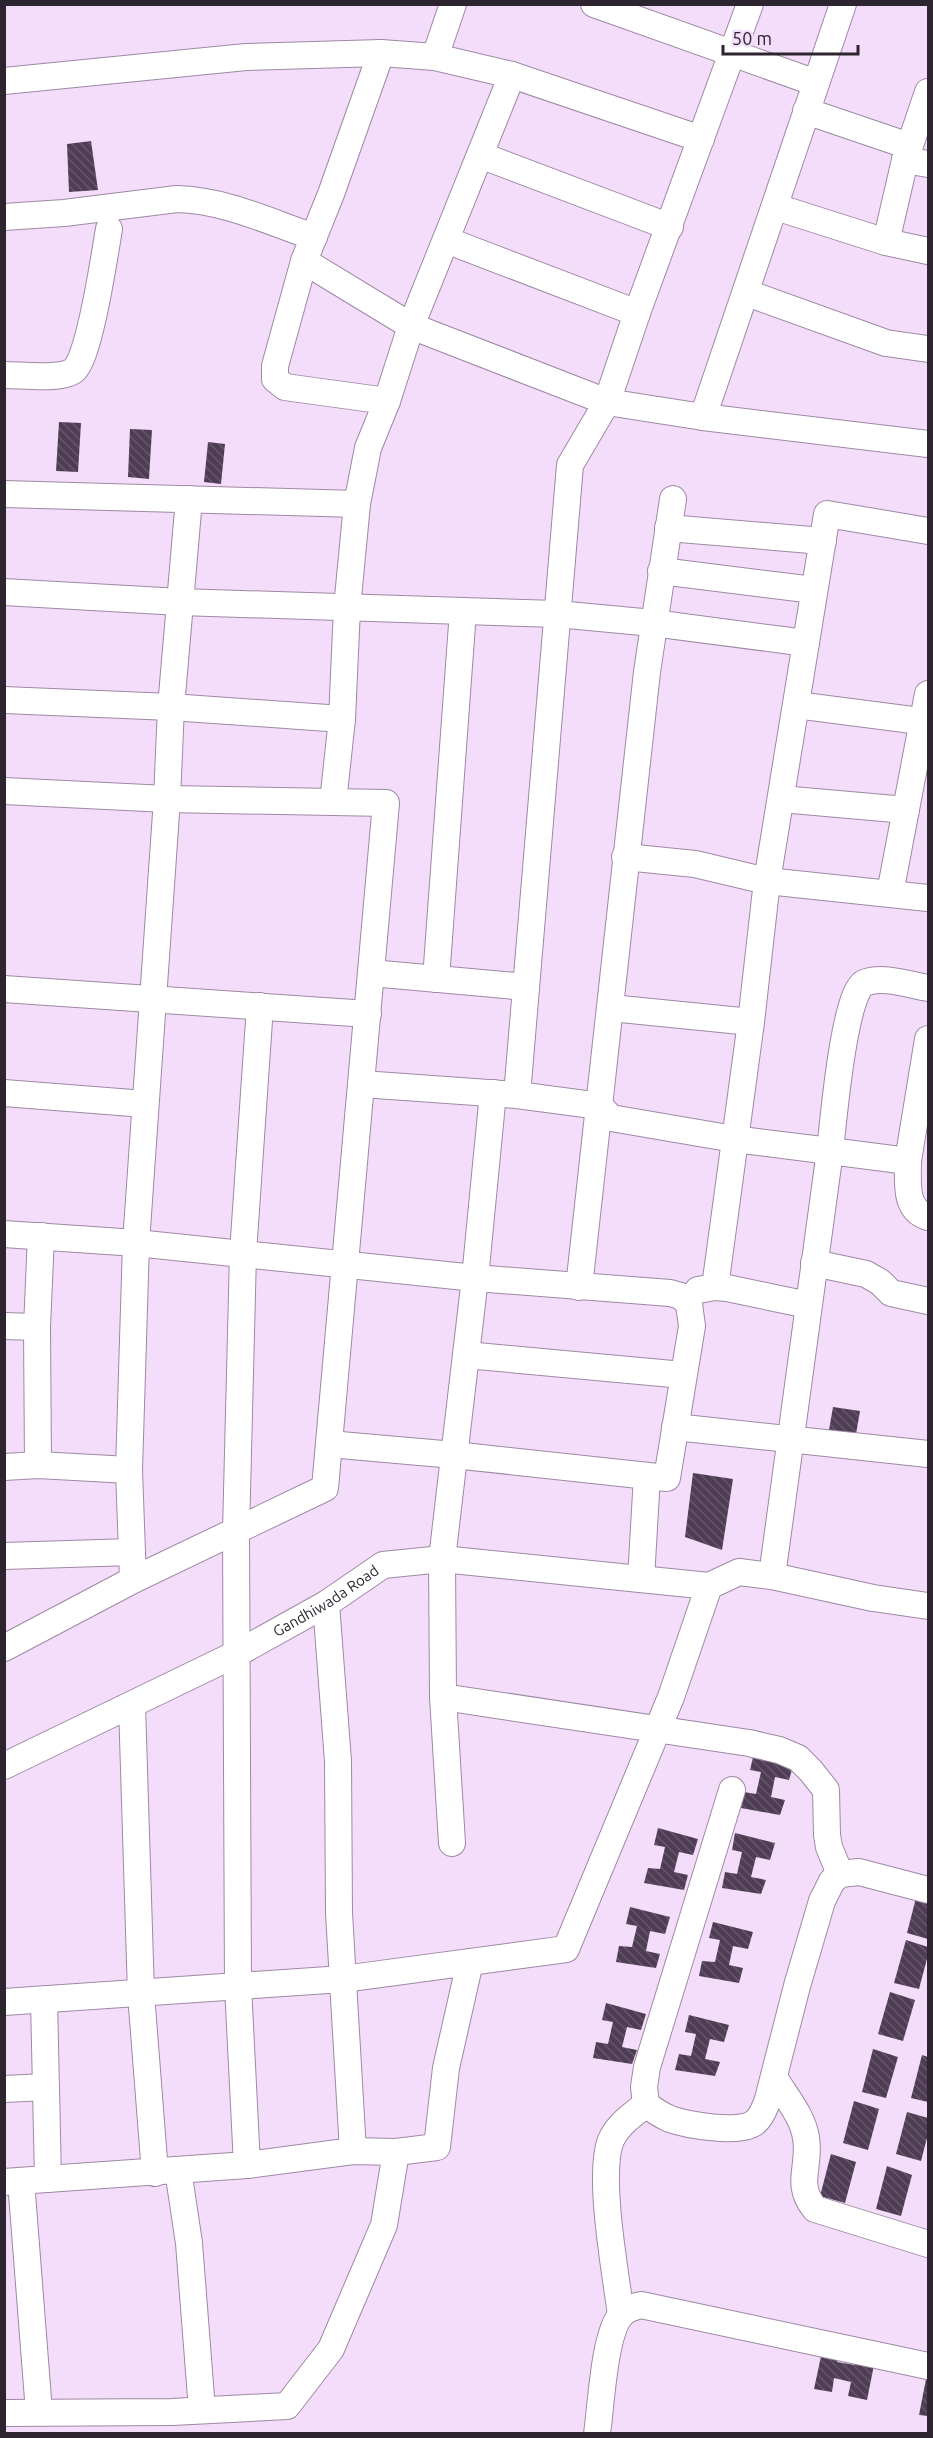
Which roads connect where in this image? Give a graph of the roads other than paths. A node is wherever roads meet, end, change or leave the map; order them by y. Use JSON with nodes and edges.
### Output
{"nodes":[{"id":1,"x":453,"y":4,"type":"edge"},
{"id":2,"x":594,"y":4,"type":"edge"},
{"id":3,"x":750,"y":4,"type":"edge"},
{"id":4,"x":843,"y":4,"type":"edge"},
{"id":5,"x":381,"y":53,"type":"junction"},
{"id":6,"x":734,"y":54,"type":"junction"},
{"id":7,"x":435,"y":57,"type":"junction"},
{"id":8,"x":512,"y":75,"type":"junction"},
{"id":9,"x":4,"y":81,"type":"edge"},
{"id":10,"x":816,"y":83,"type":"junction"},
{"id":11,"x":928,"y":92,"type":"edge"},
{"id":12,"x":806,"y":111,"type":"junction"},
{"id":13,"x":702,"y":139,"type":"junction"},
{"id":14,"x":480,"y":155,"type":"junction"},
{"id":15,"x":914,"y":157,"type":"edge"},
{"id":16,"x":776,"y":207,"type":"junction"},
{"id":17,"x":4,"y":217,"type":"edge"},
{"id":18,"x":670,"y":227,"type":"junction"},
{"id":19,"x":110,"y":229,"type":"dead end"},
{"id":20,"x":314,"y":237,"type":"junction"},
{"id":21,"x":446,"y":240,"type":"junction"},
{"id":22,"x":886,"y":242,"type":"junction"},
{"id":23,"x":928,"y":251,"type":"edge"},
{"id":24,"x":304,"y":261,"type":"junction"},
{"id":25,"x":747,"y":293,"type":"junction"},
{"id":26,"x":637,"y":313,"type":"junction"},
{"id":27,"x":411,"y":326,"type":"junction"},
{"id":28,"x":928,"y":349,"type":"edge"},
{"id":29,"x":4,"y":375,"type":"edge"},
{"id":30,"x":387,"y":401,"type":"junction"},
{"id":31,"x":608,"y":402,"type":"junction"},
{"id":32,"x":703,"y":417,"type":"junction"},
{"id":33,"x":928,"y":444,"type":"edge"},
{"id":34,"x":4,"y":494,"type":"edge"},
{"id":35,"x":189,"y":499,"type":"junction"},
{"id":36,"x":673,"y":499,"type":"dead end"},
{"id":37,"x":357,"y":504,"type":"junction"},
{"id":38,"x":668,"y":528,"type":"junction"},
{"id":39,"x":928,"y":531,"type":"edge"},
{"id":40,"x":823,"y":541,"type":"junction"},
{"id":41,"x":661,"y":571,"type":"junction"},
{"id":42,"x":814,"y":590,"type":"junction"},
{"id":43,"x":4,"y":592,"type":"edge"},
{"id":44,"x":180,"y":602,"type":"junction"},
{"id":45,"x":348,"y":608,"type":"junction"},
{"id":46,"x":463,"y":611,"type":"junction"},
{"id":47,"x":557,"y":614,"type":"junction"},
{"id":48,"x":653,"y":622,"type":"junction"},
{"id":49,"x":806,"y":643,"type":"junction"},
{"id":50,"x":928,"y":694,"type":"edge"},
{"id":51,"x":4,"y":700,"type":"edge"},
{"id":52,"x":796,"y":705,"type":"junction"},
{"id":53,"x":171,"y":707,"type":"junction"},
{"id":54,"x":342,"y":719,"type":"junction"},
{"id":55,"x":926,"y":722,"type":"edge"},
{"id":56,"x":4,"y":791,"type":"edge"},
{"id":57,"x":167,"y":799,"type":"junction"},
{"id":58,"x":781,"y":799,"type":"junction"},
{"id":59,"x":333,"y":802,"type":"junction"},
{"id":60,"x":906,"y":810,"type":"junction"},
{"id":61,"x":625,"y":857,"type":"junction"},
{"id":62,"x":767,"y":881,"type":"junction"},
{"id":63,"x":890,"y":893,"type":"junction"},
{"id":64,"x":928,"y":898,"type":"edge"},
{"id":65,"x":371,"y":973,"type":"junction"},
{"id":66,"x":436,"y":979,"type":"junction"},
{"id":67,"x":526,"y":987,"type":"junction"},
{"id":68,"x":4,"y":988,"type":"edge"},
{"id":69,"x":928,"y":988,"type":"edge"},
{"id":70,"x":153,"y":998,"type":"junction"},
{"id":71,"x":260,"y":1006,"type":"junction"},
{"id":72,"x":611,"y":1008,"type":"junction"},
{"id":73,"x":368,"y":1014,"type":"junction"},
{"id":74,"x":751,"y":1023,"type":"junction"},
{"id":75,"x":928,"y":1039,"type":"edge"},
{"id":76,"x":362,"y":1084,"type":"junction"},
{"id":77,"x":4,"y":1093,"type":"edge"},
{"id":78,"x":505,"y":1094,"type":"junction"},
{"id":79,"x":145,"y":1104,"type":"junction"},
{"id":80,"x":600,"y":1106,"type":"junction"},
{"id":81,"x":734,"y":1139,"type":"junction"},
{"id":82,"x":830,"y":1150,"type":"junction"},
{"id":83,"x":908,"y":1161,"type":"junction"},
{"id":84,"x":928,"y":1217,"type":"edge"},
{"id":85,"x":4,"y":1234,"type":"edge"},
{"id":86,"x":41,"y":1236,"type":"junction"},
{"id":87,"x":136,"y":1243,"type":"junction"},
{"id":88,"x":243,"y":1253,"type":"junction"},
{"id":89,"x":814,"y":1263,"type":"junction"},
{"id":90,"x":345,"y":1264,"type":"junction"},
{"id":91,"x":475,"y":1278,"type":"junction"},
{"id":92,"x":579,"y":1287,"type":"junction"},
{"id":93,"x":715,"y":1287,"type":"junction"},
{"id":94,"x":681,"y":1296,"type":"junction"},
{"id":95,"x":928,"y":1301,"type":"edge"},
{"id":96,"x":808,"y":1305,"type":"junction"},
{"id":97,"x":4,"y":1326,"type":"edge"},
{"id":98,"x":37,"y":1327,"type":"junction"},
{"id":99,"x":466,"y":1355,"type":"junction"},
{"id":100,"x":683,"y":1376,"type":"junction"},
{"id":101,"x":675,"y":1426,"type":"junction"},
{"id":102,"x":790,"y":1439,"type":"junction"},
{"id":103,"x":329,"y":1444,"type":"junction"},
{"id":104,"x":928,"y":1454,"type":"edge"},
{"id":105,"x":454,"y":1455,"type":"junction"},
{"id":106,"x":38,"y":1465,"type":"junction"},
{"id":107,"x":4,"y":1467,"type":"edge"},
{"id":108,"x":129,"y":1470,"type":"junction"},
{"id":109,"x":648,"y":1476,"type":"junction"},
{"id":110,"x":236,"y":1533,"type":"junction"},
{"id":111,"x":132,"y":1552,"type":"junction"},
{"id":112,"x":4,"y":1556,"type":"edge"},
{"id":113,"x":442,"y":1559,"type":"junction"},
{"id":114,"x":772,"y":1576,"type":"junction"},
{"id":115,"x":641,"y":1579,"type":"junction"},
{"id":116,"x":133,"y":1580,"type":"junction"},
{"id":117,"x":709,"y":1586,"type":"junction"},
{"id":118,"x":326,"y":1605,"type":"junction"},
{"id":119,"x":928,"y":1606,"type":"edge"},
{"id":120,"x":4,"y":1648,"type":"edge"},
{"id":121,"x":238,"y":1653,"type":"junction"},
{"id":122,"x":443,"y":1697,"type":"junction"},
{"id":123,"x":132,"y":1706,"type":"junction"},
{"id":124,"x":656,"y":1731,"type":"junction"},
{"id":125,"x":4,"y":1766,"type":"edge"},
{"id":126,"x":732,"y":1790,"type":"dead end"},
{"id":127,"x":452,"y":1843,"type":"dead end"},
{"id":128,"x":840,"y":1874,"type":"junction"},
{"id":129,"x":928,"y":1890,"type":"edge"},
{"id":130,"x":470,"y":1962,"type":"junction"},
{"id":131,"x":343,"y":1979,"type":"junction"},
{"id":132,"x":238,"y":1986,"type":"junction"},
{"id":133,"x":141,"y":1994,"type":"junction"},
{"id":134,"x":44,"y":2000,"type":"junction"},
{"id":135,"x":4,"y":2002,"type":"edge"},
{"id":136,"x":774,"y":2077,"type":"junction"},
{"id":137,"x":46,"y":2087,"type":"junction"},
{"id":138,"x":4,"y":2089,"type":"edge"},
{"id":139,"x":646,"y":2104,"type":"junction"},
{"id":140,"x":353,"y":2151,"type":"junction"},
{"id":141,"x":396,"y":2152,"type":"junction"},
{"id":142,"x":247,"y":2165,"type":"junction"},
{"id":143,"x":167,"y":2172,"type":"junction"},
{"id":144,"x":48,"y":2179,"type":"junction"},
{"id":145,"x":13,"y":2182,"type":"edge"},
{"id":146,"x":928,"y":2244,"type":"edge"},
{"id":147,"x":621,"y":2315,"type":"junction"},
{"id":148,"x":928,"y":2366,"type":"edge"},
{"id":149,"x":202,"y":2410,"type":"junction"},
{"id":150,"x":4,"y":2413,"type":"edge"},
{"id":151,"x":48,"y":2419,"type":"edge"},
{"id":152,"x":597,"y":2433,"type":"edge"}],
"edges":[{"from":1,"to":7,"type":"street"},
{"from":2,"to":6,"type":"street"},
{"from":3,"to":6,"type":"street"},
{"from":4,"to":10,"type":"street"},
{"from":5,"to":7,"type":"street"},
{"from":5,"to":9,"type":"street"},
{"from":5,"to":20,"type":"street"},
{"from":6,"to":10,"type":"street"},
{"from":6,"to":13,"type":"street"},
{"from":7,"to":8,"type":"street"},
{"from":8,"to":13,"type":"street"},
{"from":8,"to":14,"type":"street"},
{"from":10,"to":12,"type":"street"},
{"from":11,"to":15,"type":"street"},
{"from":12,"to":15,"type":"street"},
{"from":12,"to":16,"type":"street"},
{"from":13,"to":18,"type":"street"},
{"from":14,"to":18,"type":"street"},
{"from":14,"to":21,"type":"street"},
{"from":15,"to":22,"type":"street"},
{"from":16,"to":22,"type":"street"},
{"from":16,"to":25,"type":"street"},
{"from":17,"to":20,"type":"street"},
{"from":18,"to":26,"type":"street"},
{"from":19,"to":29,"type":"street"},
{"from":20,"to":24,"type":"street"},
{"from":21,"to":26,"type":"street"},
{"from":21,"to":27,"type":"street"},
{"from":22,"to":23,"type":"street"},
{"from":24,"to":27,"type":"street"},
{"from":24,"to":30,"type":"street"},
{"from":25,"to":28,"type":"street"},
{"from":25,"to":32,"type":"street"},
{"from":26,"to":31,"type":"street"},
{"from":27,"to":30,"type":"street"},
{"from":27,"to":31,"type":"street"},
{"from":30,"to":37,"type":"street"},
{"from":31,"to":32,"type":"street"},
{"from":31,"to":47,"type":"street"},
{"from":32,"to":33,"type":"street"},
{"from":34,"to":35,"type":"street"},
{"from":35,"to":37,"type":"street"},
{"from":35,"to":44,"type":"street"},
{"from":36,"to":38,"type":"street"},
{"from":37,"to":45,"type":"street"},
{"from":38,"to":40,"type":"street"},
{"from":38,"to":41,"type":"street"},
{"from":39,"to":40,"type":"street"},
{"from":40,"to":42,"type":"street"},
{"from":41,"to":42,"type":"street"},
{"from":41,"to":48,"type":"street"},
{"from":42,"to":49,"type":"street"},
{"from":43,"to":44,"type":"street"},
{"from":44,"to":45,"type":"street"},
{"from":44,"to":53,"type":"street"},
{"from":45,"to":46,"type":"street"},
{"from":45,"to":54,"type":"street"},
{"from":46,"to":47,"type":"street"},
{"from":46,"to":66,"type":"street"},
{"from":47,"to":48,"type":"street"},
{"from":47,"to":67,"type":"street"},
{"from":48,"to":49,"type":"street"},
{"from":48,"to":61,"type":"street"},
{"from":49,"to":52,"type":"street"},
{"from":50,"to":55,"type":"street"},
{"from":51,"to":53,"type":"street"},
{"from":52,"to":55,"type":"street"},
{"from":52,"to":58,"type":"street"},
{"from":53,"to":54,"type":"street"},
{"from":53,"to":57,"type":"street"},
{"from":54,"to":59,"type":"street"},
{"from":55,"to":60,"type":"street"},
{"from":56,"to":57,"type":"street"},
{"from":57,"to":59,"type":"street"},
{"from":57,"to":70,"type":"street"},
{"from":58,"to":60,"type":"street"},
{"from":58,"to":62,"type":"street"},
{"from":59,"to":65,"type":"street"},
{"from":60,"to":63,"type":"street"},
{"from":61,"to":62,"type":"street"},
{"from":61,"to":72,"type":"street"},
{"from":62,"to":63,"type":"street"},
{"from":62,"to":74,"type":"street"},
{"from":63,"to":64,"type":"street"},
{"from":65,"to":66,"type":"street"},
{"from":65,"to":73,"type":"street"},
{"from":66,"to":67,"type":"street"},
{"from":67,"to":78,"type":"street"},
{"from":68,"to":70,"type":"street"},
{"from":69,"to":82,"type":"street"},
{"from":70,"to":71,"type":"street"},
{"from":70,"to":79,"type":"street"},
{"from":71,"to":73,"type":"street"},
{"from":71,"to":88,"type":"street"},
{"from":72,"to":74,"type":"street"},
{"from":72,"to":80,"type":"street"},
{"from":73,"to":76,"type":"street"},
{"from":74,"to":81,"type":"street"},
{"from":75,"to":83,"type":"street"},
{"from":76,"to":78,"type":"street"},
{"from":76,"to":90,"type":"street"},
{"from":77,"to":79,"type":"street"},
{"from":78,"to":80,"type":"street"},
{"from":78,"to":91,"type":"street"},
{"from":79,"to":87,"type":"street"},
{"from":80,"to":81,"type":"street"},
{"from":80,"to":92,"type":"street"},
{"from":81,"to":82,"type":"street"},
{"from":81,"to":93,"type":"street"},
{"from":82,"to":83,"type":"street"},
{"from":82,"to":89,"type":"street"},
{"from":83,"to":84,"type":"street"},
{"from":85,"to":86,"type":"street"},
{"from":86,"to":87,"type":"street"},
{"from":86,"to":98,"type":"street"},
{"from":87,"to":88,"type":"street"},
{"from":87,"to":108,"type":"street"},
{"from":88,"to":90,"type":"street"},
{"from":88,"to":110,"type":"street"},
{"from":89,"to":95,"type":"street"},
{"from":89,"to":96,"type":"street"},
{"from":90,"to":91,"type":"street"},
{"from":90,"to":103,"type":"street"},
{"from":91,"to":92,"type":"street"},
{"from":91,"to":99,"type":"street"},
{"from":92,"to":94,"type":"street"},
{"from":93,"to":94,"type":"street"},
{"from":93,"to":96,"type":"street"},
{"from":94,"to":100,"type":"street"},
{"from":96,"to":102,"type":"street"},
{"from":97,"to":98,"type":"street"},
{"from":98,"to":106,"type":"street"},
{"from":99,"to":100,"type":"street"},
{"from":99,"to":105,"type":"street"},
{"from":100,"to":101,"type":"street"},
{"from":101,"to":102,"type":"street"},
{"from":101,"to":109,"type":"street"},
{"from":102,"to":104,"type":"street"},
{"from":102,"to":114,"type":"street"},
{"from":103,"to":105,"type":"street"},
{"from":103,"to":110,"type":"street"},
{"from":105,"to":109,"type":"street"},
{"from":105,"to":113,"type":"street"},
{"from":106,"to":107,"type":"street"},
{"from":106,"to":108,"type":"street"},
{"from":108,"to":111,"type":"street"},
{"from":109,"to":115,"type":"street"},
{"from":110,"to":116,"type":"street"},
{"from":110,"to":121,"type":"street"},
{"from":111,"to":112,"type":"street"},
{"from":111,"to":116,"type":"street"},
{"from":113,"to":115,"type":"street","name":"Gandhiwada Road"},
{"from":113,"to":118,"type":"street","name":"Gandhiwada Road"},
{"from":113,"to":122,"type":"street"},
{"from":114,"to":117,"type":"street"},
{"from":114,"to":119,"type":"street"},
{"from":115,"to":117,"type":"street","name":"Gandhiwada Road"},
{"from":116,"to":120,"type":"street"},
{"from":117,"to":124,"type":"street"},
{"from":118,"to":121,"type":"street","name":"Gandhiwada Road"},
{"from":118,"to":131,"type":"street"},
{"from":121,"to":123,"type":"street","name":"Gandhiwada Road"},
{"from":121,"to":132,"type":"street"},
{"from":122,"to":124,"type":"street"},
{"from":122,"to":127,"type":"street"},
{"from":123,"to":125,"type":"street","name":"Gandhiwada Road"},
{"from":123,"to":133,"type":"street"},
{"from":124,"to":128,"type":"street"},
{"from":124,"to":130,"type":"street"},
{"from":126,"to":139,"type":"street"},
{"from":128,"to":129,"type":"street"},
{"from":128,"to":136,"type":"street"},
{"from":130,"to":131,"type":"street"},
{"from":130,"to":141,"type":"street"},
{"from":131,"to":132,"type":"street"},
{"from":131,"to":140,"type":"street"},
{"from":132,"to":133,"type":"street"},
{"from":132,"to":142,"type":"street"},
{"from":133,"to":134,"type":"street"},
{"from":133,"to":143,"type":"street"},
{"from":134,"to":135,"type":"street"},
{"from":134,"to":137,"type":"street"},
{"from":136,"to":139,"type":"street"},
{"from":136,"to":146,"type":"street"},
{"from":137,"to":138,"type":"street"},
{"from":137,"to":144,"type":"street"},
{"from":139,"to":147,"type":"street"},
{"from":140,"to":141,"type":"street"},
{"from":140,"to":142,"type":"street"},
{"from":141,"to":149,"type":"street"},
{"from":142,"to":143,"type":"street"},
{"from":143,"to":144,"type":"street"},
{"from":143,"to":149,"type":"street"},
{"from":144,"to":145,"type":"street"},
{"from":145,"to":151,"type":"street"},
{"from":147,"to":148,"type":"street"},
{"from":147,"to":152,"type":"street"},
{"from":149,"to":151,"type":"street"},
{"from":150,"to":151,"type":"street"}]}
